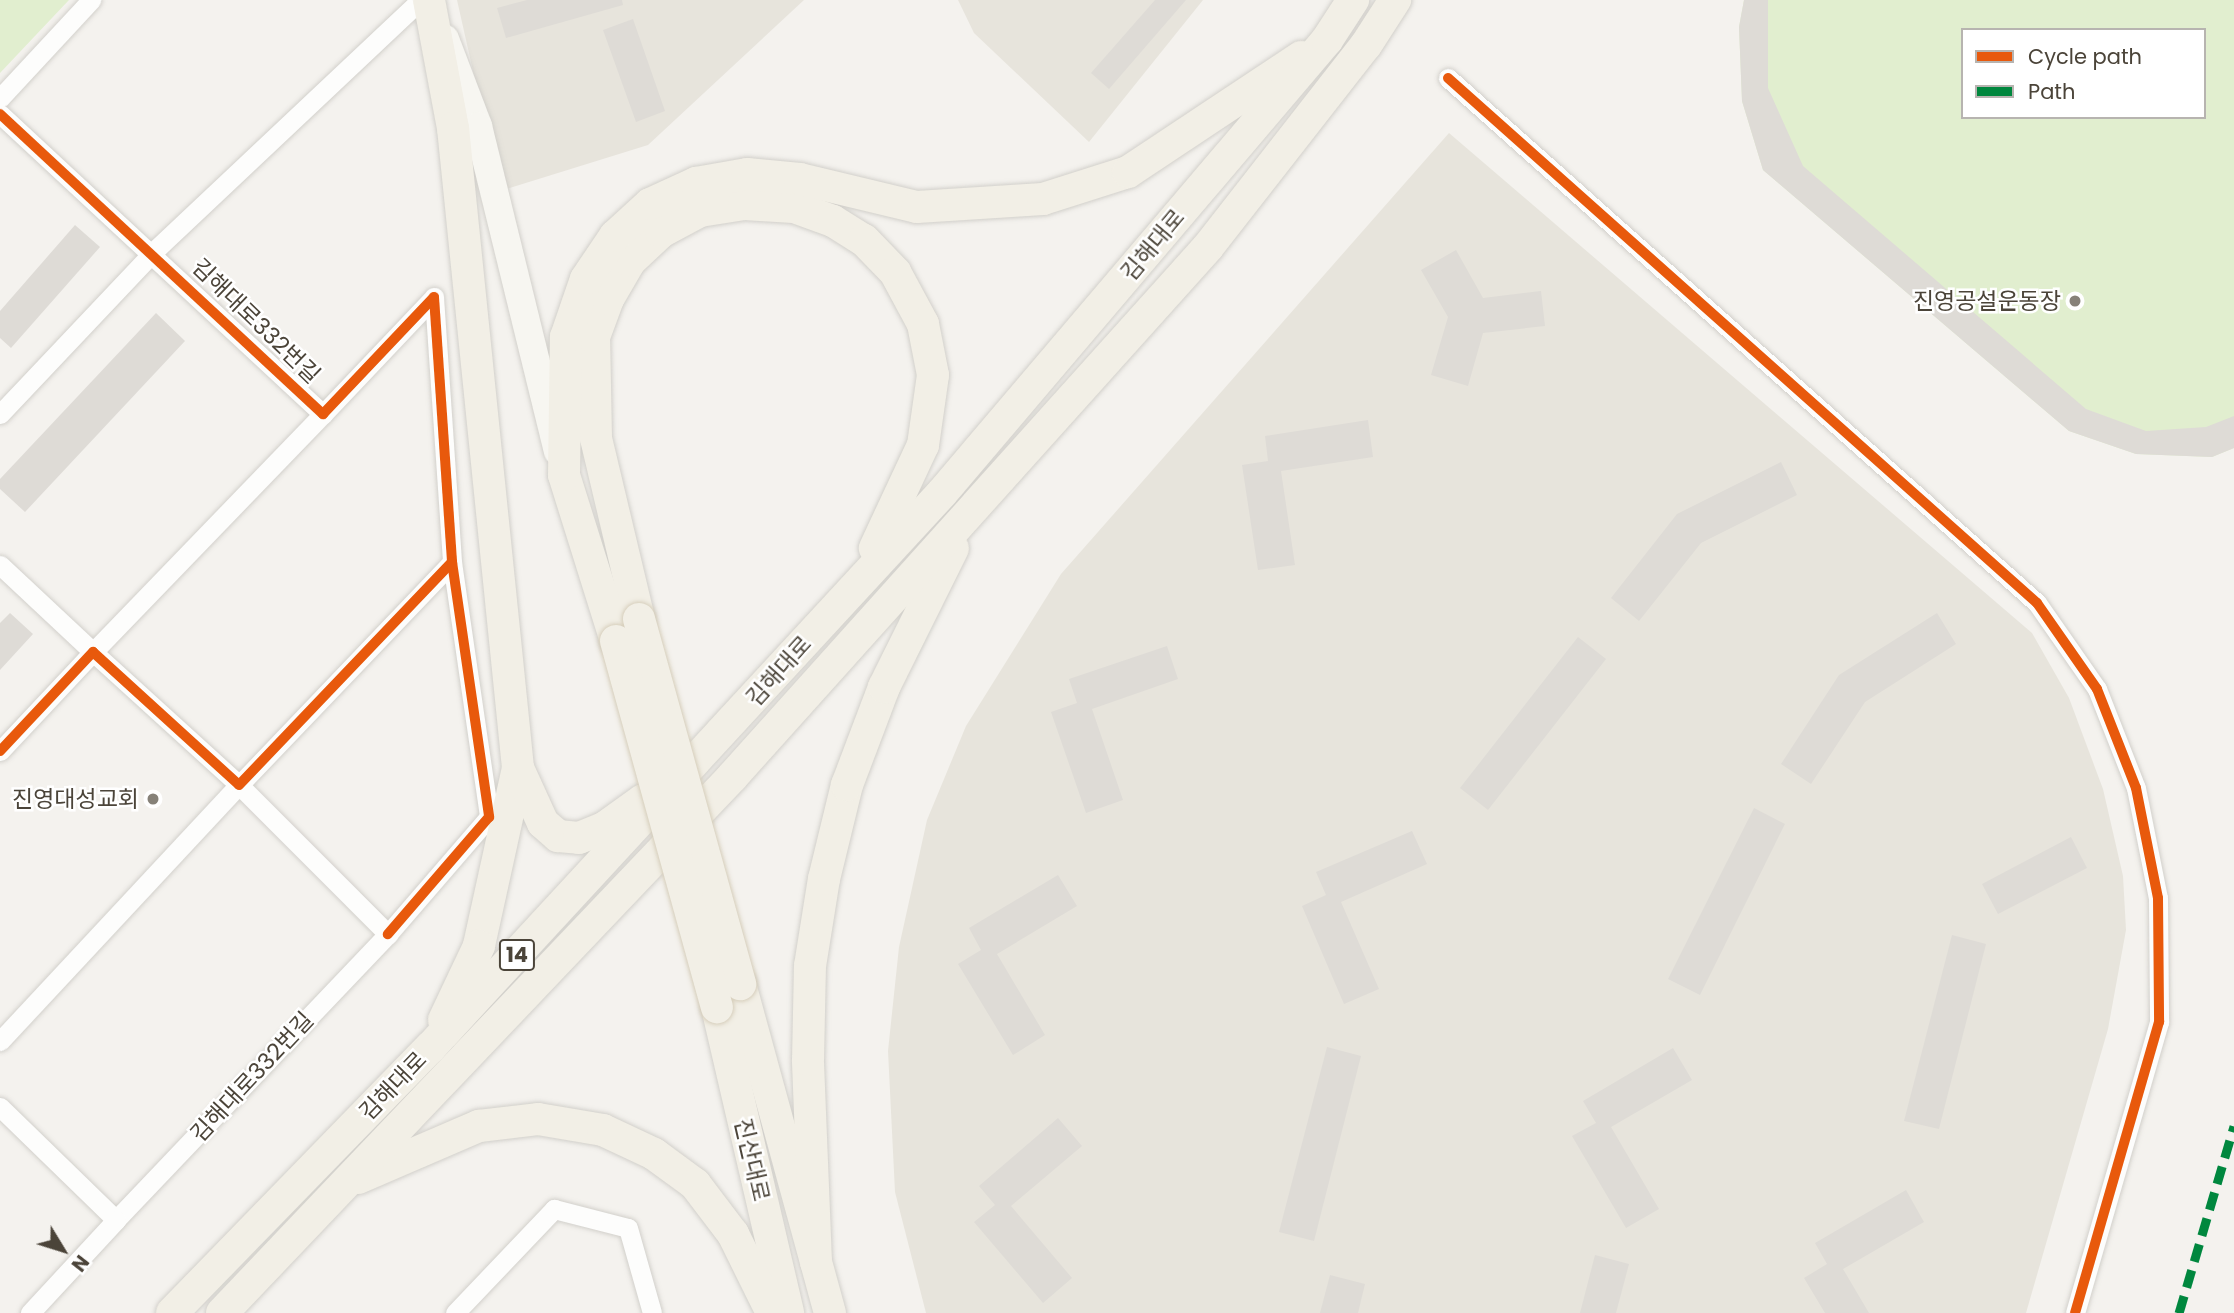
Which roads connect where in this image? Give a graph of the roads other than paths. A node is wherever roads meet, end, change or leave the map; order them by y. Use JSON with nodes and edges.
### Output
{"nodes":[{"id":1,"x":92,"y":0,"type":"edge"},
{"id":2,"x":420,"y":0,"type":"edge"},
{"id":3,"x":430,"y":0,"type":"edge"},
{"id":4,"x":1353,"y":0,"type":"edge"},
{"id":5,"x":1395,"y":0,"type":"edge"},
{"id":6,"x":1327,"y":40,"type":"junction"},
{"id":7,"x":1448,"y":78,"type":"dead end"},
{"id":8,"x":0,"y":98,"type":"edge"},
{"id":9,"x":0,"y":114,"type":"edge"},
{"id":10,"x":153,"y":252,"type":"junction"},
{"id":11,"x":0,"y":414,"type":"edge"},
{"id":12,"x":323,"y":414,"type":"junction"},
{"id":13,"x":564,"y":475,"type":"junction"},
{"id":14,"x":971,"y":512,"type":"junction"},
{"id":15,"x":452,"y":562,"type":"junction"},
{"id":16,"x":0,"y":565,"type":"edge"},
{"id":17,"x":853,"y":589,"type":"junction"},
{"id":18,"x":93,"y":652,"type":"junction"},
{"id":19,"x":0,"y":751,"type":"edge"},
{"id":20,"x":704,"y":756,"type":"junction"},
{"id":21,"x":518,"y":768,"type":"junction"},
{"id":22,"x":239,"y":785,"type":"junction"},
{"id":23,"x":388,"y":934,"type":"junction"},
{"id":24,"x":0,"y":1041,"type":"edge"},
{"id":25,"x":430,"y":1048,"type":"junction"},
{"id":26,"x":0,"y":1107,"type":"edge"},
{"id":27,"x":338,"y":1187,"type":"junction"},
{"id":28,"x":116,"y":1220,"type":"junction"},
{"id":29,"x":816,"y":1262,"type":"junction"},
{"id":30,"x":30,"y":1313,"type":"edge"},
{"id":31,"x":172,"y":1313,"type":"edge"},
{"id":32,"x":222,"y":1313,"type":"edge"},
{"id":33,"x":455,"y":1313,"type":"edge"},
{"id":34,"x":652,"y":1313,"type":"edge"},
{"id":35,"x":772,"y":1313,"type":"edge"},
{"id":36,"x":788,"y":1313,"type":"edge"},
{"id":37,"x":830,"y":1313,"type":"edge"},
{"id":38,"x":2075,"y":1313,"type":"edge"}],
"edges":[{"from":1,"to":8,"type":"street"},
{"from":2,"to":10,"type":"street"},
{"from":3,"to":13,"type":"main road"},
{"from":3,"to":21,"type":"main road"},
{"from":4,"to":6,"type":"main road","name":"김해대로"},
{"from":5,"to":14,"type":"main road","name":"김해대로"},
{"from":6,"to":13,"type":"main road","name":"진산대로"},
{"from":6,"to":17,"type":"main road","name":"김해대로"},
{"from":7,"to":38,"type":"street"},
{"from":9,"to":10,"type":"street","name":"김해대로332번길"},
{"from":10,"to":11,"type":"street"},
{"from":10,"to":12,"type":"street","name":"김해대로332번길"},
{"from":12,"to":15,"type":"street","name":"김해대로332번길"},
{"from":12,"to":18,"type":"street","name":"김해대로332번길"},
{"from":13,"to":36,"type":"main road","name":"진산대로","bridge":true},
{"from":14,"to":27,"type":"main road","name":"김해대로","number":"14"},
{"from":14,"to":29,"type":"main road"},
{"from":15,"to":22,"type":"street"},
{"from":15,"to":23,"type":"street","name":"김해대로332번길"},
{"from":16,"to":18,"type":"street"},
{"from":17,"to":20,"type":"main road","name":"김해대로","number":"14"},
{"from":17,"to":29,"type":"main road","bridge":true},
{"from":18,"to":19,"type":"street","name":"김해대로332번길"},
{"from":18,"to":22,"type":"street"},
{"from":20,"to":21,"type":"main road"},
{"from":20,"to":25,"type":"main road","name":"김해대로","number":"14"},
{"from":21,"to":25,"type":"main road"},
{"from":22,"to":23,"type":"street"},
{"from":22,"to":24,"type":"street"},
{"from":23,"to":28,"type":"street","name":"김해대로332번길"},
{"from":25,"to":31,"type":"main road","name":"김해대로","number":"14"},
{"from":26,"to":28,"type":"street"},
{"from":27,"to":32,"type":"main road","name":"김해대로","number":"14"},
{"from":27,"to":35,"type":"main road"},
{"from":28,"to":30,"type":"street","name":"김해대로332번길"},
{"from":29,"to":37,"type":"main road"},
{"from":33,"to":34,"type":"street"}]}
